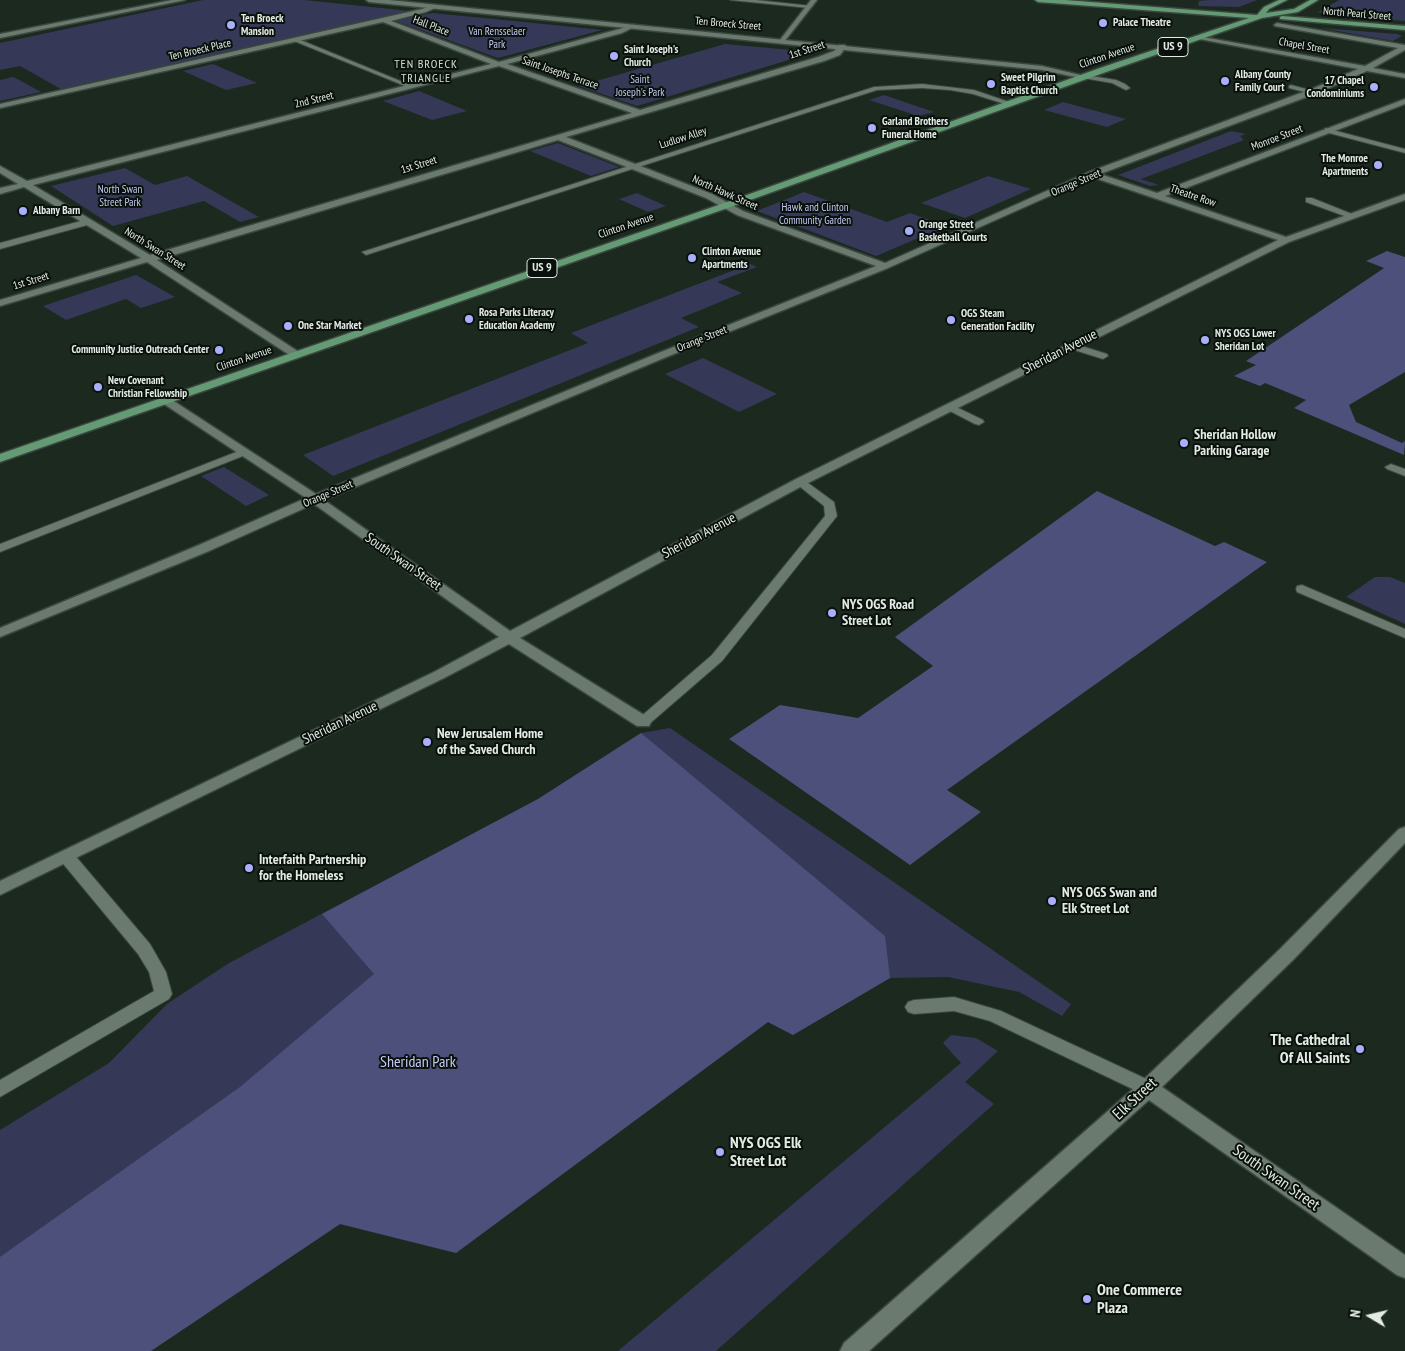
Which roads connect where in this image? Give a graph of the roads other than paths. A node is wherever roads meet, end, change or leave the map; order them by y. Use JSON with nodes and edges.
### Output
{"nodes":[{"id":1,"x":182,"y":0,"type":"edge"},
{"id":2,"x":369,"y":0,"type":"edge"},
{"id":3,"x":733,"y":0,"type":"edge"},
{"id":4,"x":1038,"y":0,"type":"edge"},
{"id":5,"x":1284,"y":0,"type":"edge"},
{"id":6,"x":1315,"y":0,"type":"edge"},
{"id":7,"x":812,"y":3,"type":"edge"},
{"id":8,"x":433,"y":7,"type":"junction"},
{"id":9,"x":1261,"y":16,"type":"junction"},
{"id":10,"x":383,"y":20,"type":"junction"},
{"id":11,"x":1277,"y":25,"type":"dead end"},
{"id":12,"x":632,"y":26,"type":"junction"},
{"id":13,"x":1405,"y":28,"type":"edge"},
{"id":14,"x":0,"y":36,"type":"edge"},
{"id":15,"x":1199,"y":37,"type":"junction"},
{"id":16,"x":296,"y":40,"type":"junction"},
{"id":17,"x":782,"y":40,"type":"junction"},
{"id":18,"x":842,"y":47,"type":"junction"},
{"id":19,"x":1405,"y":47,"type":"edge"},
{"id":20,"x":499,"y":64,"type":"junction"},
{"id":21,"x":1365,"y":69,"type":"junction"},
{"id":22,"x":1405,"y":76,"type":"edge"},
{"id":23,"x":1084,"y":77,"type":"junction"},
{"id":24,"x":412,"y":87,"type":"junction"},
{"id":25,"x":1291,"y":87,"type":"dead end"},
{"id":26,"x":1282,"y":91,"type":"dead end"},
{"id":27,"x":1307,"y":94,"type":"junction"},
{"id":28,"x":1405,"y":100,"type":"edge"},
{"id":29,"x":1012,"y":104,"type":"junction"},
{"id":30,"x":0,"y":106,"type":"edge"},
{"id":31,"x":641,"y":113,"type":"junction"},
{"id":32,"x":1328,"y":130,"type":"junction"},
{"id":33,"x":558,"y":137,"type":"junction"},
{"id":34,"x":1405,"y":152,"type":"edge"},
{"id":35,"x":633,"y":166,"type":"junction"},
{"id":36,"x":0,"y":169,"type":"edge"},
{"id":37,"x":1092,"y":174,"type":"junction"},
{"id":38,"x":26,"y":184,"type":"junction"},
{"id":39,"x":0,"y":191,"type":"edge"},
{"id":40,"x":1157,"y":196,"type":"junction"},
{"id":41,"x":1405,"y":197,"type":"edge"},
{"id":42,"x":1309,"y":200,"type":"dead end"},
{"id":43,"x":726,"y":206,"type":"junction"},
{"id":44,"x":1353,"y":216,"type":"junction"},
{"id":45,"x":88,"y":222,"type":"junction"},
{"id":46,"x":1286,"y":240,"type":"junction"},
{"id":47,"x":0,"y":246,"type":"edge"},
{"id":48,"x":366,"y":252,"type":"dead end"},
{"id":49,"x":148,"y":259,"type":"junction"},
{"id":50,"x":885,"y":266,"type":"junction"},
{"id":51,"x":0,"y":303,"type":"edge"},
{"id":52,"x":1072,"y":346,"type":"junction"},
{"id":53,"x":295,"y":354,"type":"junction"},
{"id":54,"x":1103,"y":356,"type":"dead end"},
{"id":55,"x":165,"y":400,"type":"junction"},
{"id":56,"x":950,"y":407,"type":"junction"},
{"id":57,"x":979,"y":422,"type":"dead end"},
{"id":58,"x":244,"y":452,"type":"junction"},
{"id":59,"x":0,"y":458,"type":"edge"},
{"id":60,"x":1391,"y":467,"type":"dead end"},
{"id":61,"x":1405,"y":473,"type":"edge"},
{"id":62,"x":800,"y":482,"type":"junction"},
{"id":63,"x":315,"y":499,"type":"junction"},
{"id":64,"x":0,"y":548,"type":"edge"},
{"id":65,"x":1302,"y":589,"type":"dead end"},
{"id":66,"x":0,"y":633,"type":"edge"},
{"id":67,"x":1405,"y":634,"type":"edge"},
{"id":68,"x":510,"y":638,"type":"junction"},
{"id":69,"x":643,"y":722,"type":"joint"},
{"id":70,"x":1405,"y":833,"type":"edge"},
{"id":71,"x":66,"y":856,"type":"junction"},
{"id":72,"x":0,"y":889,"type":"edge"},
{"id":73,"x":914,"y":1007,"type":"dead end"},
{"id":74,"x":1148,"y":1088,"type":"junction"},
{"id":75,"x":0,"y":1089,"type":"edge"},
{"id":76,"x":1405,"y":1268,"type":"edge"},
{"id":77,"x":852,"y":1351,"type":"edge"}],
"edges":[{"from":1,"to":14,"type":"street"},
{"from":2,"to":8,"type":"street","name":"Ten Broeck Street"},
{"from":3,"to":7,"type":"lane"},
{"from":4,"to":9,"type":"main road","name":"North Pearl Street"},
{"from":5,"to":9,"type":"main road","name":"Clinton Avenue","number":"US 9"},
{"from":6,"to":9,"type":"main road","name":"Clinton Avenue"},
{"from":7,"to":17,"type":"street"},
{"from":8,"to":10,"type":"street","name":"Ten Broeck Place"},
{"from":8,"to":12,"type":"street","name":"Ten Broeck Street"},
{"from":9,"to":13,"type":"main road","name":"North Pearl Street","number":"US 9"},
{"from":9,"to":15,"type":"main road","name":"Clinton Avenue","number":"US 9"},
{"from":10,"to":16,"type":"street","name":"Ten Broeck Place"},
{"from":10,"to":20,"type":"street","name":"Hall Place"},
{"from":11,"to":19,"type":"street"},
{"from":12,"to":17,"type":"street","name":"Ten Broeck Street"},
{"from":12,"to":20,"type":"street","name":"2nd Street"},
{"from":15,"to":21,"type":"street","name":"Chapel Street"},
{"from":15,"to":23,"type":"main road","name":"Clinton Avenue","number":"US 9"},
{"from":16,"to":24,"type":"lane"},
{"from":16,"to":30,"type":"street","name":"Ten Broeck Place"},
{"from":17,"to":18,"type":"street","name":"Ten Broeck Street"},
{"from":18,"to":23,"type":"street","name":"Ten Broeck Street"},
{"from":18,"to":31,"type":"street","name":"1st Street"},
{"from":19,"to":21,"type":"street","name":"Orange Street"},
{"from":20,"to":24,"type":"street","name":"2nd Street"},
{"from":20,"to":31,"type":"street","name":"Saint Josephs Terrace"},
{"from":21,"to":22,"type":"street","name":"Chapel Street"},
{"from":21,"to":27,"type":"street","name":"Orange Street"},
{"from":23,"to":23,"type":"lane"},
{"from":23,"to":29,"type":"main road","name":"Clinton Avenue","number":"US 9"},
{"from":24,"to":38,"type":"street","name":"2nd Street"},
{"from":25,"to":27,"type":"lane"},
{"from":26,"to":27,"type":"lane"},
{"from":27,"to":37,"type":"street","name":"Orange Street"},
{"from":28,"to":32,"type":"street","name":"Monroe Street"},
{"from":29,"to":35,"type":"lane","name":"Ludlow Alley"},
{"from":29,"to":43,"type":"main road","name":"Clinton Avenue","number":"US 9"},
{"from":31,"to":33,"type":"street","name":"1st Street"},
{"from":32,"to":34,"type":"lane"},
{"from":32,"to":40,"type":"street","name":"Monroe Street"},
{"from":33,"to":35,"type":"street","name":"North Hawk Street"},
{"from":33,"to":49,"type":"street","name":"1st Street"},
{"from":35,"to":43,"type":"street","name":"North Hawk Street"},
{"from":35,"to":48,"type":"lane","name":"Ludlow Alley"},
{"from":36,"to":38,"type":"street","name":"North Swan Street"},
{"from":37,"to":40,"type":"street","name":"Theatre Row"},
{"from":37,"to":50,"type":"street","name":"Orange Street"},
{"from":38,"to":39,"type":"street","name":"2nd Street"},
{"from":38,"to":45,"type":"street","name":"North Swan Street"},
{"from":40,"to":46,"type":"street","name":"Theatre Row"},
{"from":41,"to":44,"type":"street","name":"Sheridan Avenue"},
{"from":42,"to":44,"type":"lane"},
{"from":43,"to":50,"type":"street","name":"North Hawk Street"},
{"from":43,"to":53,"type":"main road","name":"Clinton Avenue","number":"US 9"},
{"from":44,"to":46,"type":"street","name":"Sheridan Avenue"},
{"from":45,"to":47,"type":"lane"},
{"from":45,"to":49,"type":"street","name":"North Swan Street"},
{"from":46,"to":52,"type":"street","name":"Sheridan Avenue"},
{"from":49,"to":51,"type":"street","name":"1st Street"},
{"from":49,"to":53,"type":"street","name":"North Swan Street"},
{"from":50,"to":63,"type":"street","name":"Orange Street"},
{"from":52,"to":54,"type":"lane"},
{"from":52,"to":56,"type":"street","name":"Sheridan Avenue"},
{"from":53,"to":55,"type":"main road","name":"Clinton Avenue","number":"US 9"},
{"from":55,"to":58,"type":"street","name":"South Swan Street"},
{"from":55,"to":59,"type":"main road","name":"Clinton Avenue","number":"US 9"},
{"from":56,"to":57,"type":"lane"},
{"from":56,"to":62,"type":"street","name":"Sheridan Avenue"},
{"from":58,"to":63,"type":"street","name":"South Swan Street"},
{"from":58,"to":64,"type":"lane"},
{"from":60,"to":61,"type":"lane"},
{"from":62,"to":68,"type":"street","name":"Sheridan Avenue"},
{"from":62,"to":69,"type":"lane"},
{"from":63,"to":66,"type":"street","name":"Orange Street"},
{"from":63,"to":68,"type":"street","name":"South Swan Street"},
{"from":65,"to":67,"type":"lane"},
{"from":68,"to":69,"type":"street","name":"South Swan Street"},
{"from":68,"to":71,"type":"street","name":"Sheridan Avenue"},
{"from":70,"to":74,"type":"street","name":"Elk Street"},
{"from":71,"to":72,"type":"street","name":"Sheridan Avenue"},
{"from":71,"to":75,"type":"lane"},
{"from":73,"to":74,"type":"lane"},
{"from":74,"to":76,"type":"street","name":"South Swan Street"},
{"from":74,"to":77,"type":"street","name":"Elk Street"}]}
